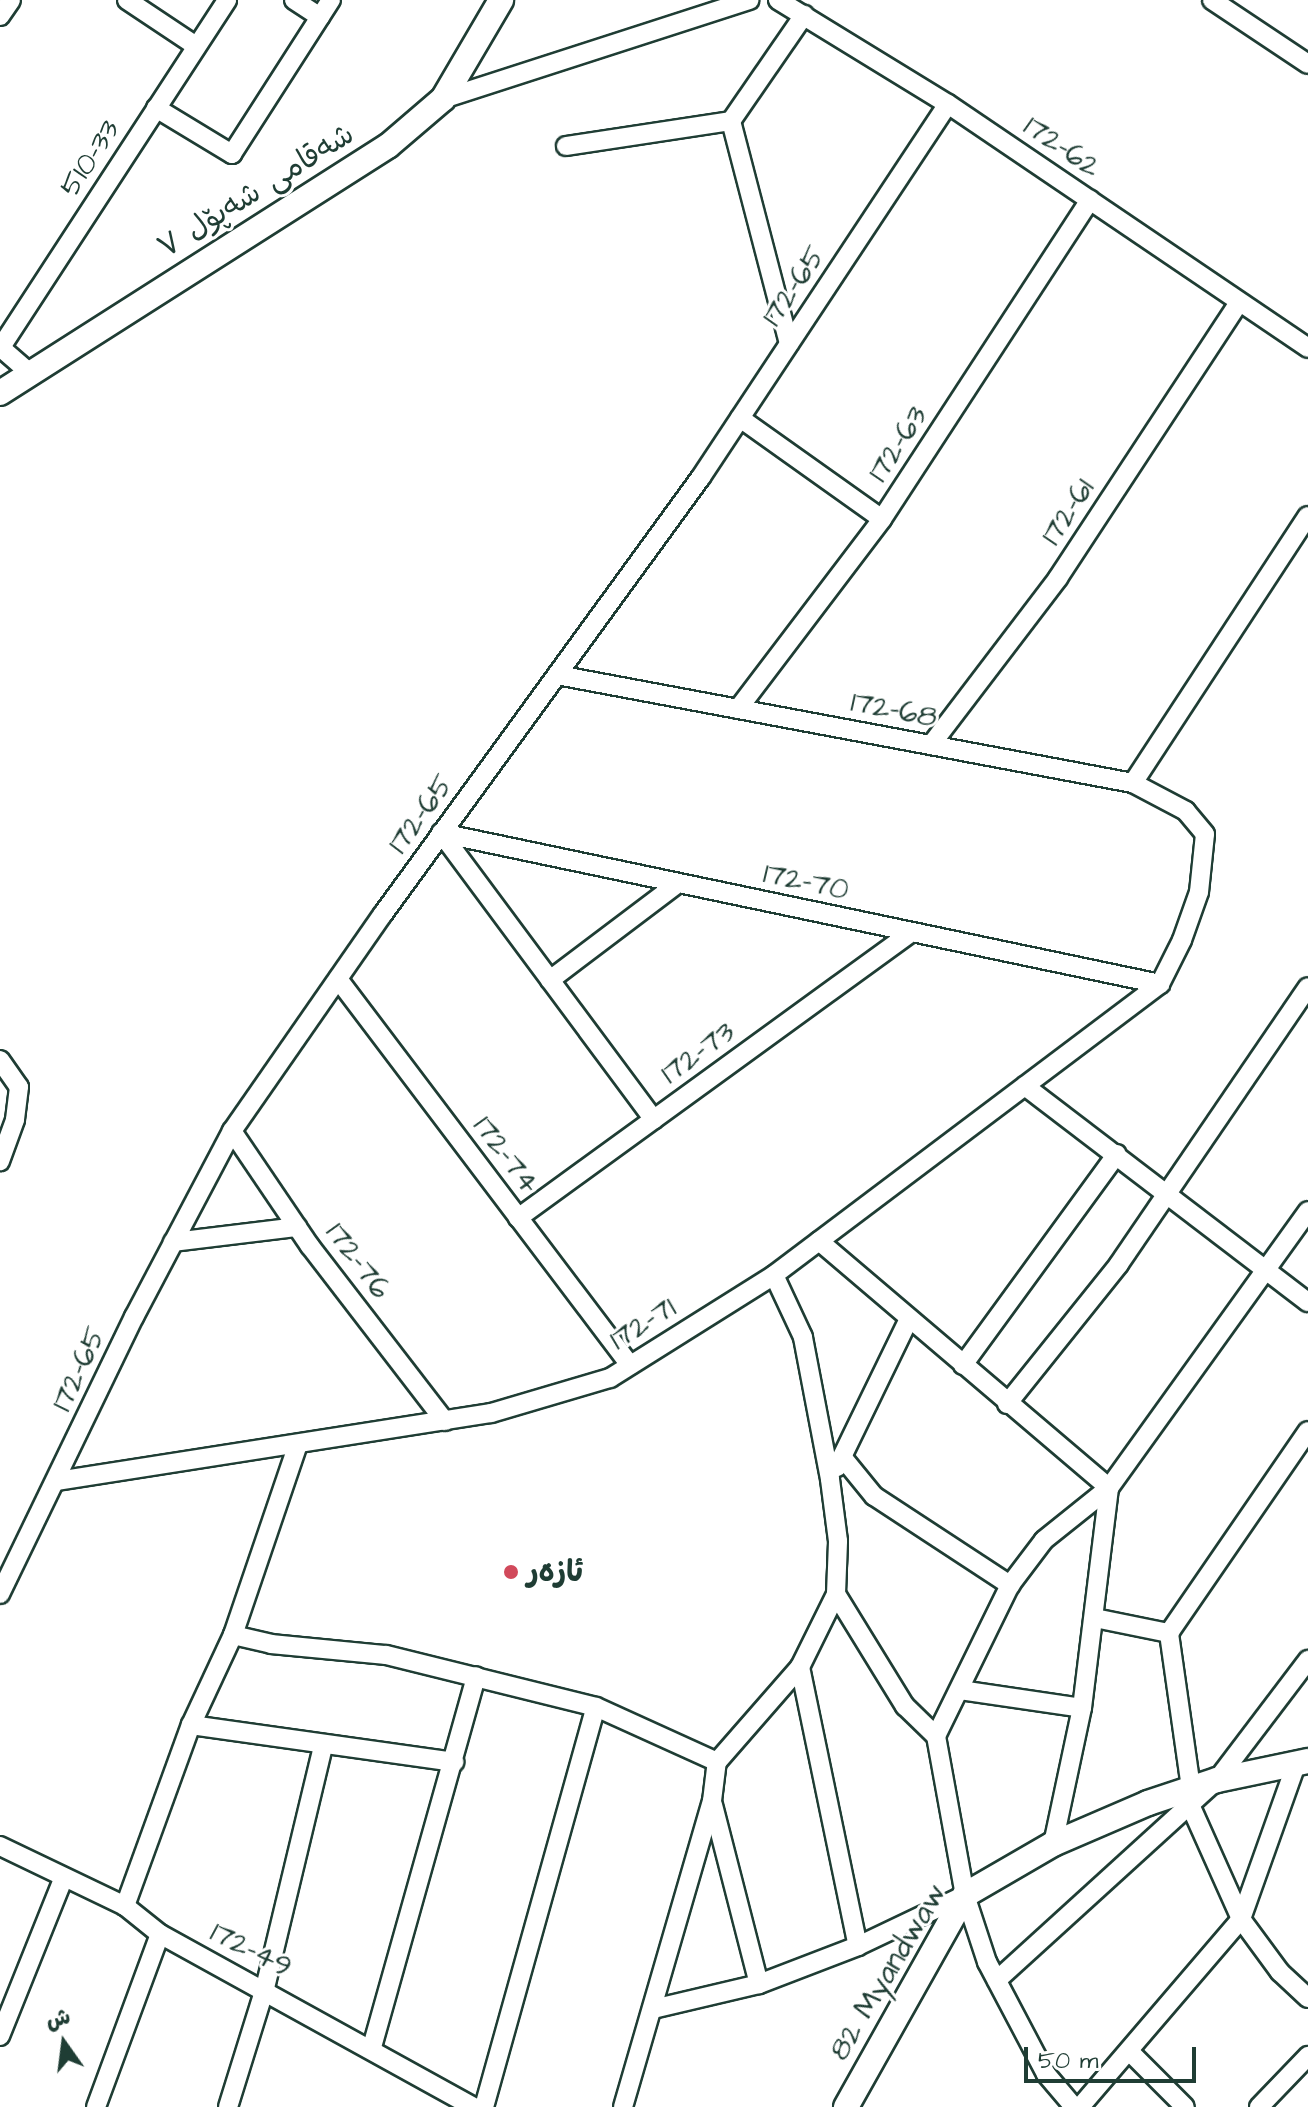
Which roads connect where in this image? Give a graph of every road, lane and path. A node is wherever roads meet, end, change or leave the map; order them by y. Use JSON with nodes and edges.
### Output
{"nodes":[{"id":1,"x":11,"y":0,"type":"edge"},
{"id":2,"x":127,"y":0,"type":"edge"},
{"id":3,"x":227,"y":0,"type":"edge"},
{"id":4,"x":294,"y":0,"type":"edge"},
{"id":5,"x":331,"y":0,"type":"edge"},
{"id":6,"x":501,"y":0,"type":"edge"},
{"id":7,"x":749,"y":0,"type":"edge"},
{"id":8,"x":778,"y":0,"type":"edge"},
{"id":9,"x":1212,"y":0,"type":"edge"},
{"id":10,"x":804,"y":15,"type":"junction"},
{"id":11,"x":0,"y":16,"type":"edge"},
{"id":12,"x":320,"y":17,"type":"junction"},
{"id":13,"x":196,"y":46,"type":"junction"},
{"id":14,"x":1308,"y":64,"type":"edge"},
{"id":15,"x":443,"y":99,"type":"junction"},
{"id":16,"x":948,"y":104,"type":"junction"},
{"id":17,"x":156,"y":108,"type":"junction"},
{"id":18,"x":731,"y":121,"type":"junction"},
{"id":19,"x":566,"y":146,"type":"dead end"},
{"id":20,"x":1090,"y":200,"type":"junction"},
{"id":21,"x":1239,"y":302,"type":"junction"},
{"id":22,"x":789,"y":344,"type":"junction"},
{"id":23,"x":0,"y":347,"type":"edge"},
{"id":24,"x":1308,"y":348,"type":"edge"},
{"id":25,"x":28,"y":371,"type":"junction"},
{"id":26,"x":0,"y":393,"type":"edge"},
{"id":27,"x":740,"y":418,"type":"junction"},
{"id":28,"x":1308,"y":516,"type":"edge"},
{"id":29,"x":882,"y":519,"type":"junction"},
{"id":30,"x":557,"y":675,"type":"junction"},
{"id":31,"x":738,"y":709,"type":"junction"},
{"id":32,"x":931,"y":745,"type":"junction"},
{"id":33,"x":1133,"y":783,"type":"junction"},
{"id":34,"x":441,"y":833,"type":"junction"},
{"id":35,"x":677,"y":884,"type":"junction"},
{"id":36,"x":910,"y":933,"type":"junction"},
{"id":37,"x":338,"y":979,"type":"junction"},
{"id":38,"x":550,"y":980,"type":"junction"},
{"id":39,"x":1160,"y":984,"type":"junction"},
{"id":40,"x":1308,"y":987,"type":"edge"},
{"id":41,"x":0,"y":1060,"type":"edge"},
{"id":42,"x":1025,"y":1086,"type":"junction"},
{"id":43,"x":654,"y":1120,"type":"junction"},
{"id":44,"x":232,"y":1131,"type":"junction"},
{"id":45,"x":1117,"y":1154,"type":"junction"},
{"id":46,"x":0,"y":1161,"type":"edge"},
{"id":47,"x":1170,"y":1193,"type":"junction"},
{"id":48,"x":1308,"y":1211,"type":"edge"},
{"id":49,"x":518,"y":1218,"type":"junction"},
{"id":50,"x":297,"y":1227,"type":"junction"},
{"id":51,"x":819,"y":1241,"type":"junction"},
{"id":52,"x":173,"y":1242,"type":"junction"},
{"id":53,"x":1267,"y":1274,"type":"junction"},
{"id":54,"x":774,"y":1275,"type":"junction"},
{"id":55,"x":1308,"y":1302,"type":"edge"},
{"id":56,"x":909,"y":1319,"type":"junction"},
{"id":57,"x":630,"y":1365,"type":"junction"},
{"id":58,"x":963,"y":1365,"type":"junction"},
{"id":59,"x":1007,"y":1404,"type":"junction"},
{"id":60,"x":445,"y":1421,"type":"junction"},
{"id":61,"x":1308,"y":1431,"type":"edge"},
{"id":62,"x":297,"y":1447,"type":"junction"},
{"id":63,"x":843,"y":1458,"type":"junction"},
{"id":64,"x":830,"y":1479,"type":"junction"},
{"id":65,"x":57,"y":1481,"type":"junction"},
{"id":66,"x":1109,"y":1488,"type":"junction"},
{"id":67,"x":1010,"y":1585,"type":"junction"},
{"id":68,"x":0,"y":1594,"type":"edge"},
{"id":69,"x":836,"y":1594,"type":"junction"},
{"id":70,"x":1095,"y":1618,"type":"junction"},
{"id":71,"x":1169,"y":1633,"type":"junction"},
{"id":72,"x":233,"y":1635,"type":"junction"},
{"id":73,"x":1308,"y":1660,"type":"edge"},
{"id":74,"x":800,"y":1667,"type":"junction"},
{"id":75,"x":476,"y":1676,"type":"junction"},
{"id":76,"x":960,"y":1690,"type":"junction"},
{"id":77,"x":596,"y":1707,"type":"junction"},
{"id":78,"x":1082,"y":1708,"type":"junction"},
{"id":79,"x":191,"y":1725,"type":"junction"},
{"id":80,"x":936,"y":1736,"type":"junction"},
{"id":81,"x":323,"y":1746,"type":"junction"},
{"id":82,"x":454,"y":1762,"type":"junction"},
{"id":83,"x":717,"y":1762,"type":"junction"},
{"id":84,"x":1302,"y":1762,"type":"edge"},
{"id":85,"x":1217,"y":1780,"type":"junction"},
{"id":86,"x":1191,"y":1798,"type":"junction"},
{"id":87,"x":712,"y":1801,"type":"junction"},
{"id":88,"x":1053,"y":1844,"type":"junction"},
{"id":89,"x":0,"y":1846,"type":"edge"},
{"id":90,"x":64,"y":1877,"type":"junction"},
{"id":91,"x":965,"y":1895,"type":"junction"},
{"id":92,"x":125,"y":1906,"type":"junction"},
{"id":93,"x":1241,"y":1919,"type":"junction"},
{"id":94,"x":160,"y":1934,"type":"junction"},
{"id":95,"x":858,"y":1946,"type":"junction"},
{"id":96,"x":997,"y":1980,"type":"junction"},
{"id":97,"x":759,"y":1984,"type":"junction"},
{"id":98,"x":265,"y":1988,"type":"junction"},
{"id":99,"x":1308,"y":1998,"type":"edge"},
{"id":100,"x":653,"y":2009,"type":"junction"},
{"id":101,"x":0,"y":2036,"type":"edge"},
{"id":102,"x":372,"y":2047,"type":"junction"},
{"id":103,"x":1131,"y":2053,"type":"junction"},
{"id":104,"x":1308,"y":2056,"type":"edge"},
{"id":105,"x":96,"y":2107,"type":"edge"},
{"id":106,"x":228,"y":2107,"type":"edge"},
{"id":107,"x":474,"y":2107,"type":"edge"},
{"id":108,"x":484,"y":2107,"type":"edge"},
{"id":109,"x":623,"y":2107,"type":"edge"},
{"id":110,"x":846,"y":2107,"type":"edge"},
{"id":111,"x":1077,"y":2107,"type":"edge"},
{"id":112,"x":1185,"y":2107,"type":"edge"},
{"id":113,"x":1259,"y":2107,"type":"edge"}],
"edges":[{"from":1,"to":11,"type":"street"},
{"from":2,"to":13,"type":"street"},
{"from":3,"to":13,"type":"street","name":"510-33"},
{"from":4,"to":12,"type":"street"},
{"from":5,"to":12,"type":"street"},
{"from":6,"to":15,"type":"street","name":"شەقامی شەپۆل ٧"},
{"from":7,"to":15,"type":"street"},
{"from":8,"to":10,"type":"street","name":"172-62"},
{"from":9,"to":14,"type":"street"},
{"from":10,"to":16,"type":"street","name":"172-62"},
{"from":10,"to":18,"type":"street"},
{"from":12,"to":17,"type":"street"},
{"from":13,"to":17,"type":"street","name":"510-33"},
{"from":15,"to":25,"type":"street","name":"شەقامی شەپۆل ٧"},
{"from":16,"to":20,"type":"street","name":"172-62"},
{"from":16,"to":22,"type":"street","name":"172-65"},
{"from":17,"to":23,"type":"street","name":"510-33"},
{"from":18,"to":19,"type":"street"},
{"from":18,"to":22,"type":"street"},
{"from":20,"to":21,"type":"street","name":"172-62"},
{"from":20,"to":29,"type":"street","name":"172-63"},
{"from":21,"to":24,"type":"street","name":"172-62"},
{"from":21,"to":32,"type":"street","name":"172-61"},
{"from":22,"to":27,"type":"street","name":"172-65"},
{"from":23,"to":25,"type":"street"},
{"from":25,"to":26,"type":"street","name":"شەقامی شەپۆل ٧"},
{"from":27,"to":29,"type":"street"},
{"from":27,"to":30,"type":"street","name":"172-65"},
{"from":28,"to":33,"type":"street"},
{"from":29,"to":31,"type":"street","name":"172-63"},
{"from":30,"to":31,"type":"street","name":"172-68"},
{"from":30,"to":34,"type":"street","name":"172-65"},
{"from":31,"to":32,"type":"street","name":"172-68"},
{"from":32,"to":33,"type":"street","name":"172-68"},
{"from":33,"to":39,"type":"street","name":"172-68"},
{"from":34,"to":35,"type":"street","name":"172-70"},
{"from":34,"to":37,"type":"street","name":"172-65"},
{"from":34,"to":38,"type":"street"},
{"from":35,"to":36,"type":"street","name":"172-70"},
{"from":35,"to":38,"type":"street"},
{"from":36,"to":39,"type":"street","name":"172-70"},
{"from":36,"to":43,"type":"street","name":"172-73"},
{"from":37,"to":44,"type":"street","name":"172-65"},
{"from":37,"to":49,"type":"street","name":"172-74"},
{"from":38,"to":43,"type":"street"},
{"from":39,"to":42,"type":"street","name":"172-71"},
{"from":40,"to":47,"type":"street"},
{"from":41,"to":46,"type":"street"},
{"from":42,"to":45,"type":"street"},
{"from":42,"to":51,"type":"street","name":"172-71"},
{"from":43,"to":49,"type":"street","name":"172-73"},
{"from":44,"to":50,"type":"street","name":"172-76"},
{"from":44,"to":52,"type":"street","name":"172-65"},
{"from":45,"to":47,"type":"street"},
{"from":45,"to":58,"type":"street"},
{"from":47,"to":53,"type":"street"},
{"from":47,"to":59,"type":"street"},
{"from":48,"to":53,"type":"street"},
{"from":49,"to":57,"type":"street","name":"172-74"},
{"from":50,"to":52,"type":"street"},
{"from":50,"to":60,"type":"street","name":"172-76"},
{"from":51,"to":54,"type":"street","name":"172-71"},
{"from":51,"to":56,"type":"street"},
{"from":52,"to":65,"type":"street","name":"172-65"},
{"from":53,"to":55,"type":"street"},
{"from":53,"to":66,"type":"street"},
{"from":54,"to":57,"type":"street","name":"172-71"},
{"from":54,"to":64,"type":"street"},
{"from":56,"to":58,"type":"street"},
{"from":56,"to":63,"type":"street"},
{"from":57,"to":60,"type":"street","name":"172-71"},
{"from":58,"to":59,"type":"street"},
{"from":59,"to":66,"type":"street"},
{"from":60,"to":62,"type":"street","name":"172-71"},
{"from":61,"to":71,"type":"street"},
{"from":62,"to":65,"type":"street","name":"172-71"},
{"from":62,"to":72,"type":"street"},
{"from":63,"to":64,"type":"street"},
{"from":63,"to":67,"type":"street"},
{"from":64,"to":69,"type":"street"},
{"from":65,"to":68,"type":"street","name":"172-65"},
{"from":66,"to":67,"type":"street"},
{"from":66,"to":70,"type":"street"},
{"from":67,"to":76,"type":"street"},
{"from":69,"to":74,"type":"street"},
{"from":69,"to":80,"type":"street"},
{"from":70,"to":71,"type":"street"},
{"from":70,"to":78,"type":"street"},
{"from":71,"to":86,"type":"street"},
{"from":72,"to":75,"type":"street"},
{"from":72,"to":79,"type":"street"},
{"from":73,"to":85,"type":"street"},
{"from":74,"to":83,"type":"street"},
{"from":74,"to":95,"type":"street"},
{"from":75,"to":77,"type":"street"},
{"from":75,"to":82,"type":"street"},
{"from":76,"to":78,"type":"street"},
{"from":76,"to":80,"type":"street"},
{"from":77,"to":83,"type":"street"},
{"from":77,"to":108,"type":"street"},
{"from":78,"to":88,"type":"street"},
{"from":79,"to":81,"type":"street"},
{"from":79,"to":92,"type":"street"},
{"from":80,"to":91,"type":"street"},
{"from":81,"to":82,"type":"street"},
{"from":81,"to":98,"type":"street"},
{"from":82,"to":102,"type":"street"},
{"from":83,"to":87,"type":"street"},
{"from":84,"to":85,"type":"street","name":"82 Myandwaw"},
{"from":84,"to":93,"type":"street"},
{"from":85,"to":86,"type":"street","name":"82 Myandwaw"},
{"from":86,"to":88,"type":"street","name":"82 Myandwaw"},
{"from":86,"to":93,"type":"street"},
{"from":86,"to":96,"type":"street"},
{"from":87,"to":97,"type":"street"},
{"from":87,"to":100,"type":"street"},
{"from":88,"to":91,"type":"street","name":"82 Myandwaw"},
{"from":89,"to":90,"type":"street","name":"172-49"},
{"from":90,"to":92,"type":"street","name":"172-49"},
{"from":90,"to":101,"type":"street"},
{"from":91,"to":95,"type":"street"},
{"from":91,"to":96,"type":"street"},
{"from":91,"to":110,"type":"street","name":"82 Myandwaw"},
{"from":92,"to":94,"type":"street","name":"172-49"},
{"from":93,"to":99,"type":"street"},
{"from":93,"to":103,"type":"street"},
{"from":94,"to":98,"type":"street","name":"172-49"},
{"from":94,"to":105,"type":"street"},
{"from":95,"to":97,"type":"street"},
{"from":96,"to":111,"type":"street"},
{"from":97,"to":100,"type":"street"},
{"from":98,"to":102,"type":"street","name":"172-49"},
{"from":98,"to":106,"type":"street"},
{"from":100,"to":109,"type":"street"},
{"from":102,"to":107,"type":"street","name":"172-49"},
{"from":103,"to":111,"type":"street"},
{"from":103,"to":112,"type":"street"},
{"from":104,"to":113,"type":"street"}]}
